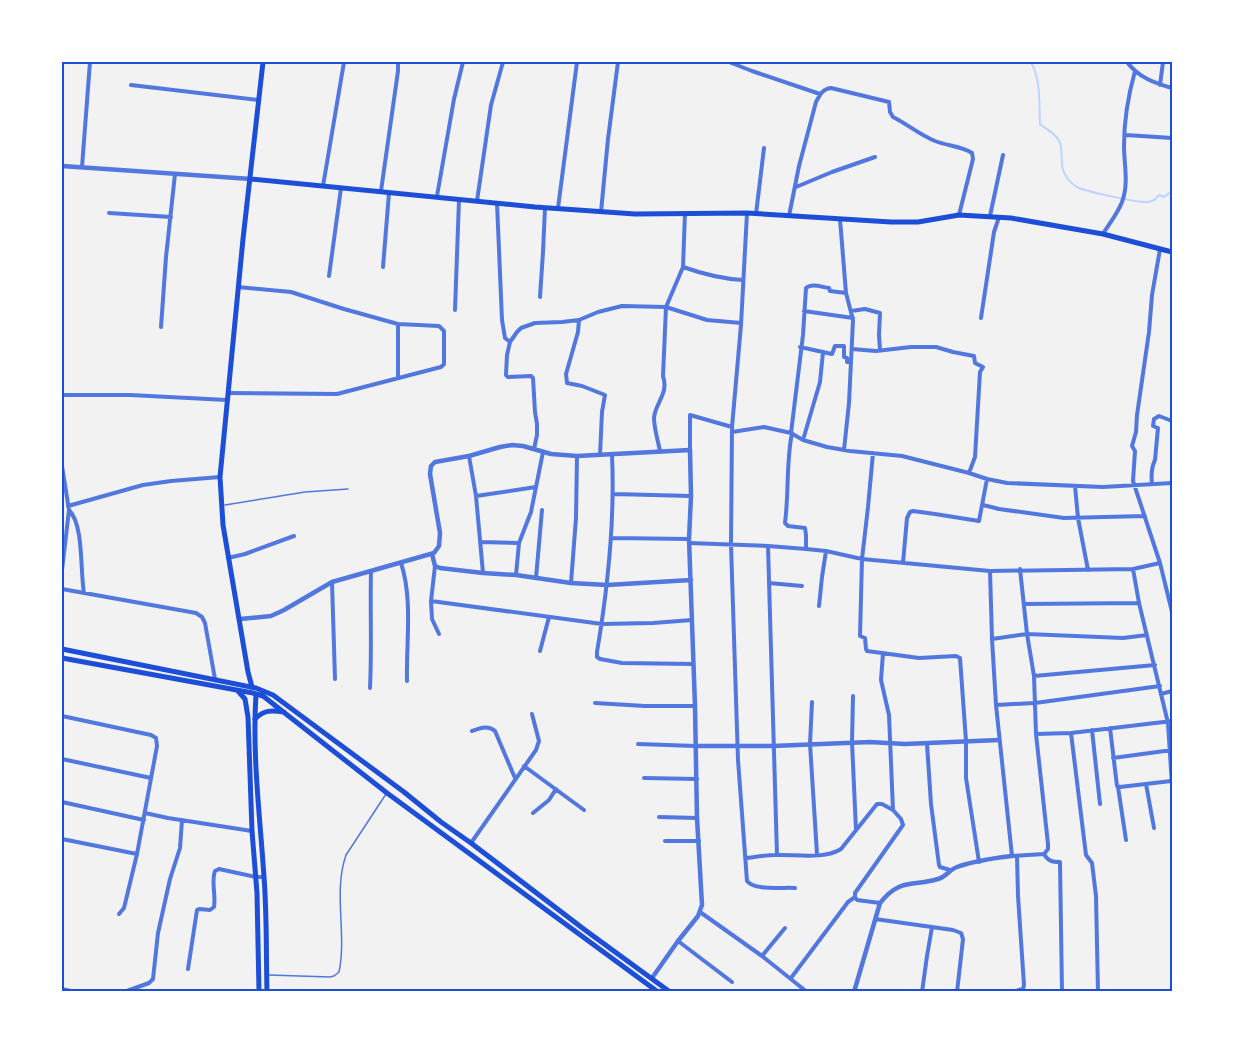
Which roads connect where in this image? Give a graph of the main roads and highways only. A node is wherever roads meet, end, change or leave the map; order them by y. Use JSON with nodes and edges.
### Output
{"nodes":[{"id":1,"x":263,"y":62,"type":"edge"},
{"id":2,"x":251,"y":179,"type":"junction"},
{"id":3,"x":1173,"y":252,"type":"edge"},
{"id":4,"x":62,"y":649,"type":"edge"},
{"id":5,"x":62,"y":658,"type":"edge"},
{"id":6,"x":238,"y":691,"type":"junction"},
{"id":7,"x":253,"y":691,"type":"junction"},
{"id":8,"x":285,"y":713,"type":"junction"},
{"id":9,"x":248,"y":717,"type":"junction"},
{"id":10,"x":255,"y":721,"type":"junction"},
{"id":11,"x":491,"y":859,"type":"junction"},
{"id":12,"x":487,"y":866,"type":"junction"},
{"id":13,"x":507,"y":870,"type":"junction"},
{"id":14,"x":501,"y":876,"type":"junction"},
{"id":15,"x":656,"y":991,"type":"edge"},
{"id":16,"x":259,"y":992,"type":"edge"},
{"id":17,"x":267,"y":992,"type":"edge"},
{"id":18,"x":670,"y":992,"type":"edge"}],
"edges":[{"from":1,"to":2,"type":"main road"},
{"from":2,"to":3,"type":"main road"},
{"from":2,"to":7,"type":"main road"},
{"from":4,"to":7,"type":"main road"},
{"from":5,"to":6,"type":"main road"},
{"from":6,"to":7,"type":"main road"},
{"from":6,"to":9,"type":"main road"},
{"from":7,"to":8,"type":"main road"},
{"from":7,"to":9,"type":"main road"},
{"from":7,"to":10,"type":"main road"},
{"from":7,"to":11,"type":"main road"},
{"from":8,"to":10,"type":"main road"},
{"from":8,"to":12,"type":"main road"},
{"from":9,"to":16,"type":"main road"},
{"from":10,"to":17,"type":"main road"},
{"from":11,"to":12,"type":"main road"},
{"from":11,"to":13,"type":"main road"},
{"from":12,"to":14,"type":"main road"},
{"from":13,"to":14,"type":"main road"},
{"from":13,"to":18,"type":"main road"},
{"from":14,"to":15,"type":"main road"}]}
